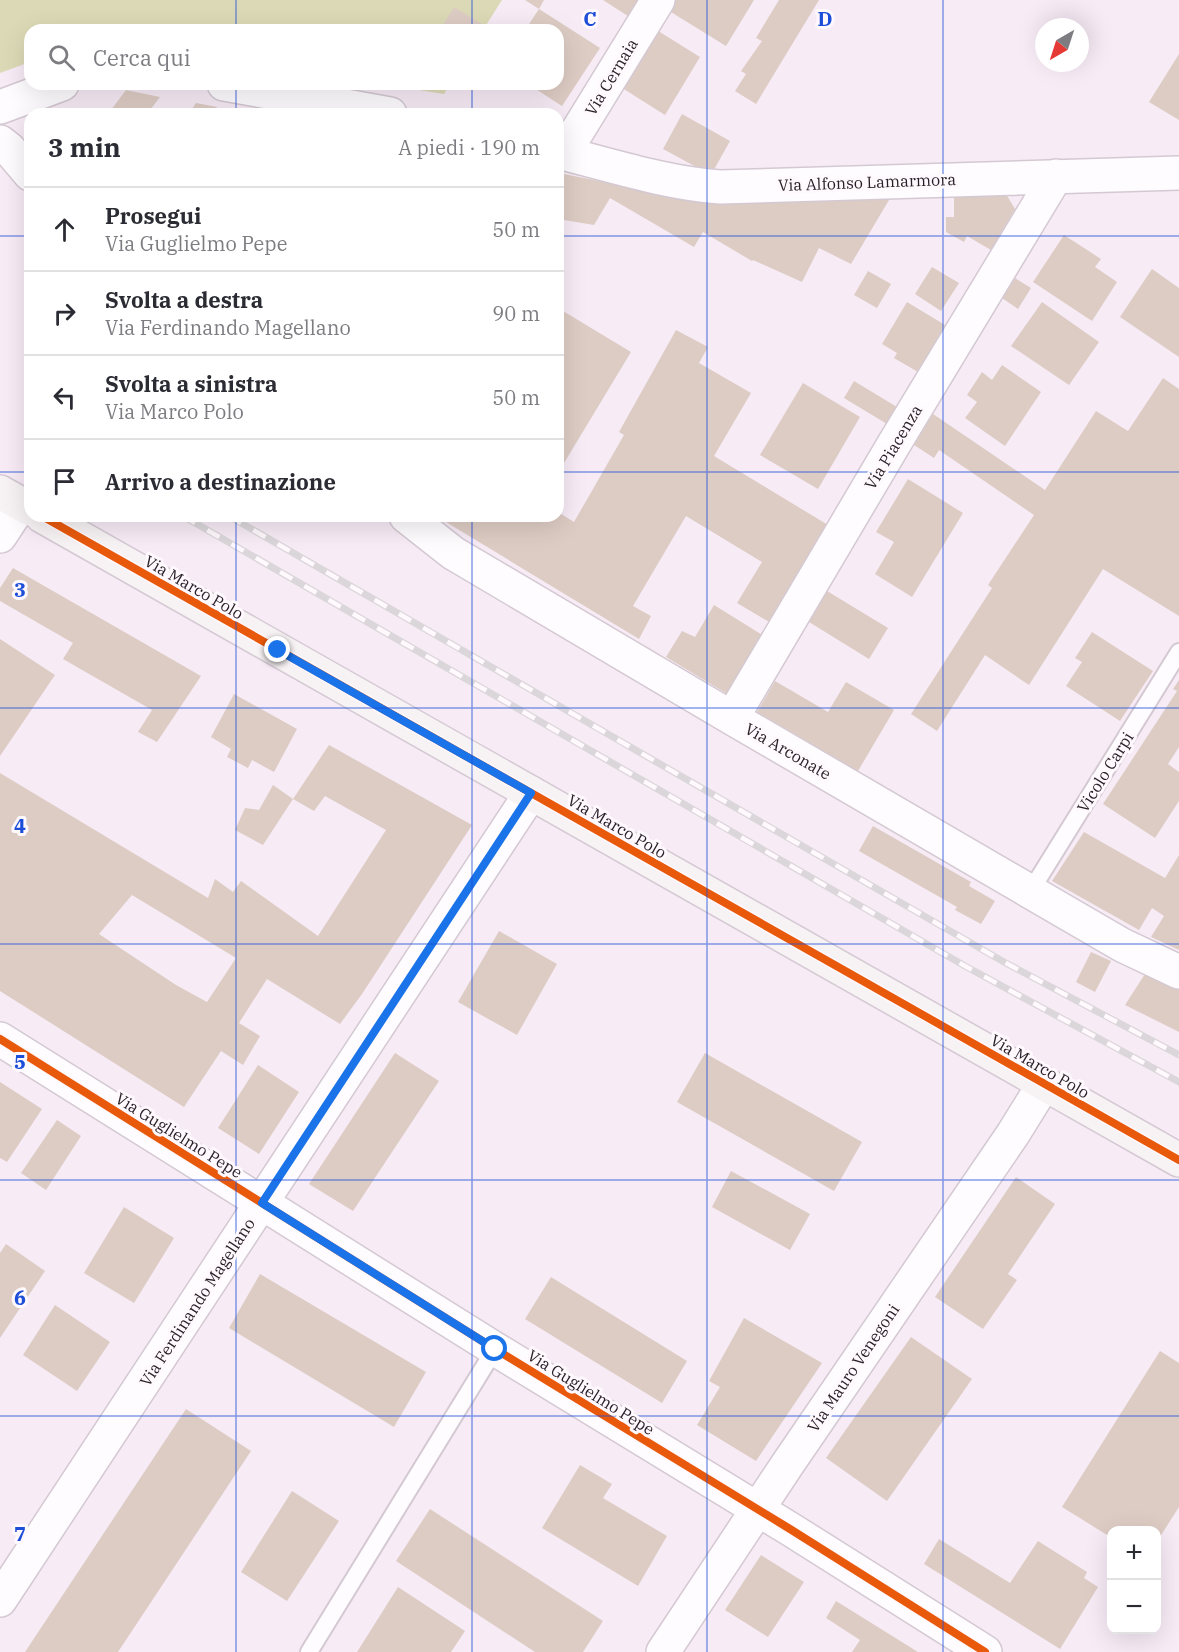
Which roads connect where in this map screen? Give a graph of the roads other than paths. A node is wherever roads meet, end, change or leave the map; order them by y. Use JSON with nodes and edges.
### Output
{"nodes":[{"id":1,"x":658,"y":0,"type":"edge"},
{"id":2,"x":46,"y":90,"type":"edge"},
{"id":3,"x":257,"y":90,"type":"edge"},
{"id":4,"x":0,"y":107,"type":"edge"},
{"id":5,"x":357,"y":108,"type":"edge"},
{"id":6,"x":0,"y":142,"type":"edge"},
{"id":7,"x":564,"y":147,"type":"edge"},
{"id":8,"x":564,"y":153,"type":"edge"},
{"id":9,"x":24,"y":167,"type":"edge"},
{"id":10,"x":1179,"y":173,"type":"edge"},
{"id":11,"x":1056,"y":176,"type":"junction"},
{"id":12,"x":23,"y":505,"type":"edge"},
{"id":13,"x":53,"y":522,"type":"edge"},
{"id":14,"x":414,"y":522,"type":"edge"},
{"id":15,"x":0,"y":536,"type":"edge"},
{"id":16,"x":1179,"y":652,"type":"edge"},
{"id":17,"x":732,"y":718,"type":"junction"},
{"id":18,"x":531,"y":793,"type":"junction"},
{"id":19,"x":1030,"y":892,"type":"junction"},
{"id":20,"x":1179,"y":972,"type":"edge"},
{"id":21,"x":0,"y":1040,"type":"edge"},
{"id":22,"x":1044,"y":1084,"type":"junction"},
{"id":23,"x":1179,"y":1160,"type":"edge"},
{"id":24,"x":262,"y":1203,"type":"junction"},
{"id":25,"x":495,"y":1349,"type":"junction"},
{"id":26,"x":758,"y":1510,"type":"junction"},
{"id":27,"x":0,"y":1600,"type":"edge"},
{"id":28,"x":309,"y":1652,"type":"edge"},
{"id":29,"x":663,"y":1652,"type":"edge"},
{"id":30,"x":985,"y":1652,"type":"edge"}],
"edges":[{"from":1,"to":7,"type":"street","name":"Via Cernaia"},
{"from":2,"to":4,"type":"street"},
{"from":3,"to":5,"type":"street"},
{"from":6,"to":9,"type":"street"},
{"from":8,"to":11,"type":"street","name":"Via Alfonso Lamarmora"},
{"from":10,"to":11,"type":"street","name":"Via Alfonso Lamarmora"},
{"from":11,"to":17,"type":"street","name":"Via Piacenza"},
{"from":12,"to":15,"type":"street"},
{"from":13,"to":18,"type":"street","name":"Via Marco Polo"},
{"from":14,"to":17,"type":"street","name":"Via Arconate"},
{"from":16,"to":19,"type":"lane","name":"Vicolo Carpi"},
{"from":17,"to":19,"type":"street","name":"Via Arconate"},
{"from":18,"to":22,"type":"street","name":"Via Marco Polo"},
{"from":18,"to":24,"type":"street","name":"Via Ferdinando Magellano"},
{"from":19,"to":20,"type":"street","name":"Via Arconate"},
{"from":21,"to":24,"type":"street","name":"Via Guglielmo Pepe"},
{"from":22,"to":23,"type":"street","name":"Via Marco Polo"},
{"from":22,"to":26,"type":"street","name":"Via Mauro Venegoni"},
{"from":24,"to":25,"type":"street","name":"Via Guglielmo Pepe"},
{"from":24,"to":27,"type":"street","name":"Via Ferdinando Magellano"},
{"from":25,"to":26,"type":"street","name":"Via Guglielmo Pepe"},
{"from":25,"to":28,"type":"lane"},
{"from":26,"to":29,"type":"street","name":"Via Mauro Venegoni"},
{"from":26,"to":30,"type":"street","name":"Via Guglielmo Pepe"}]}
